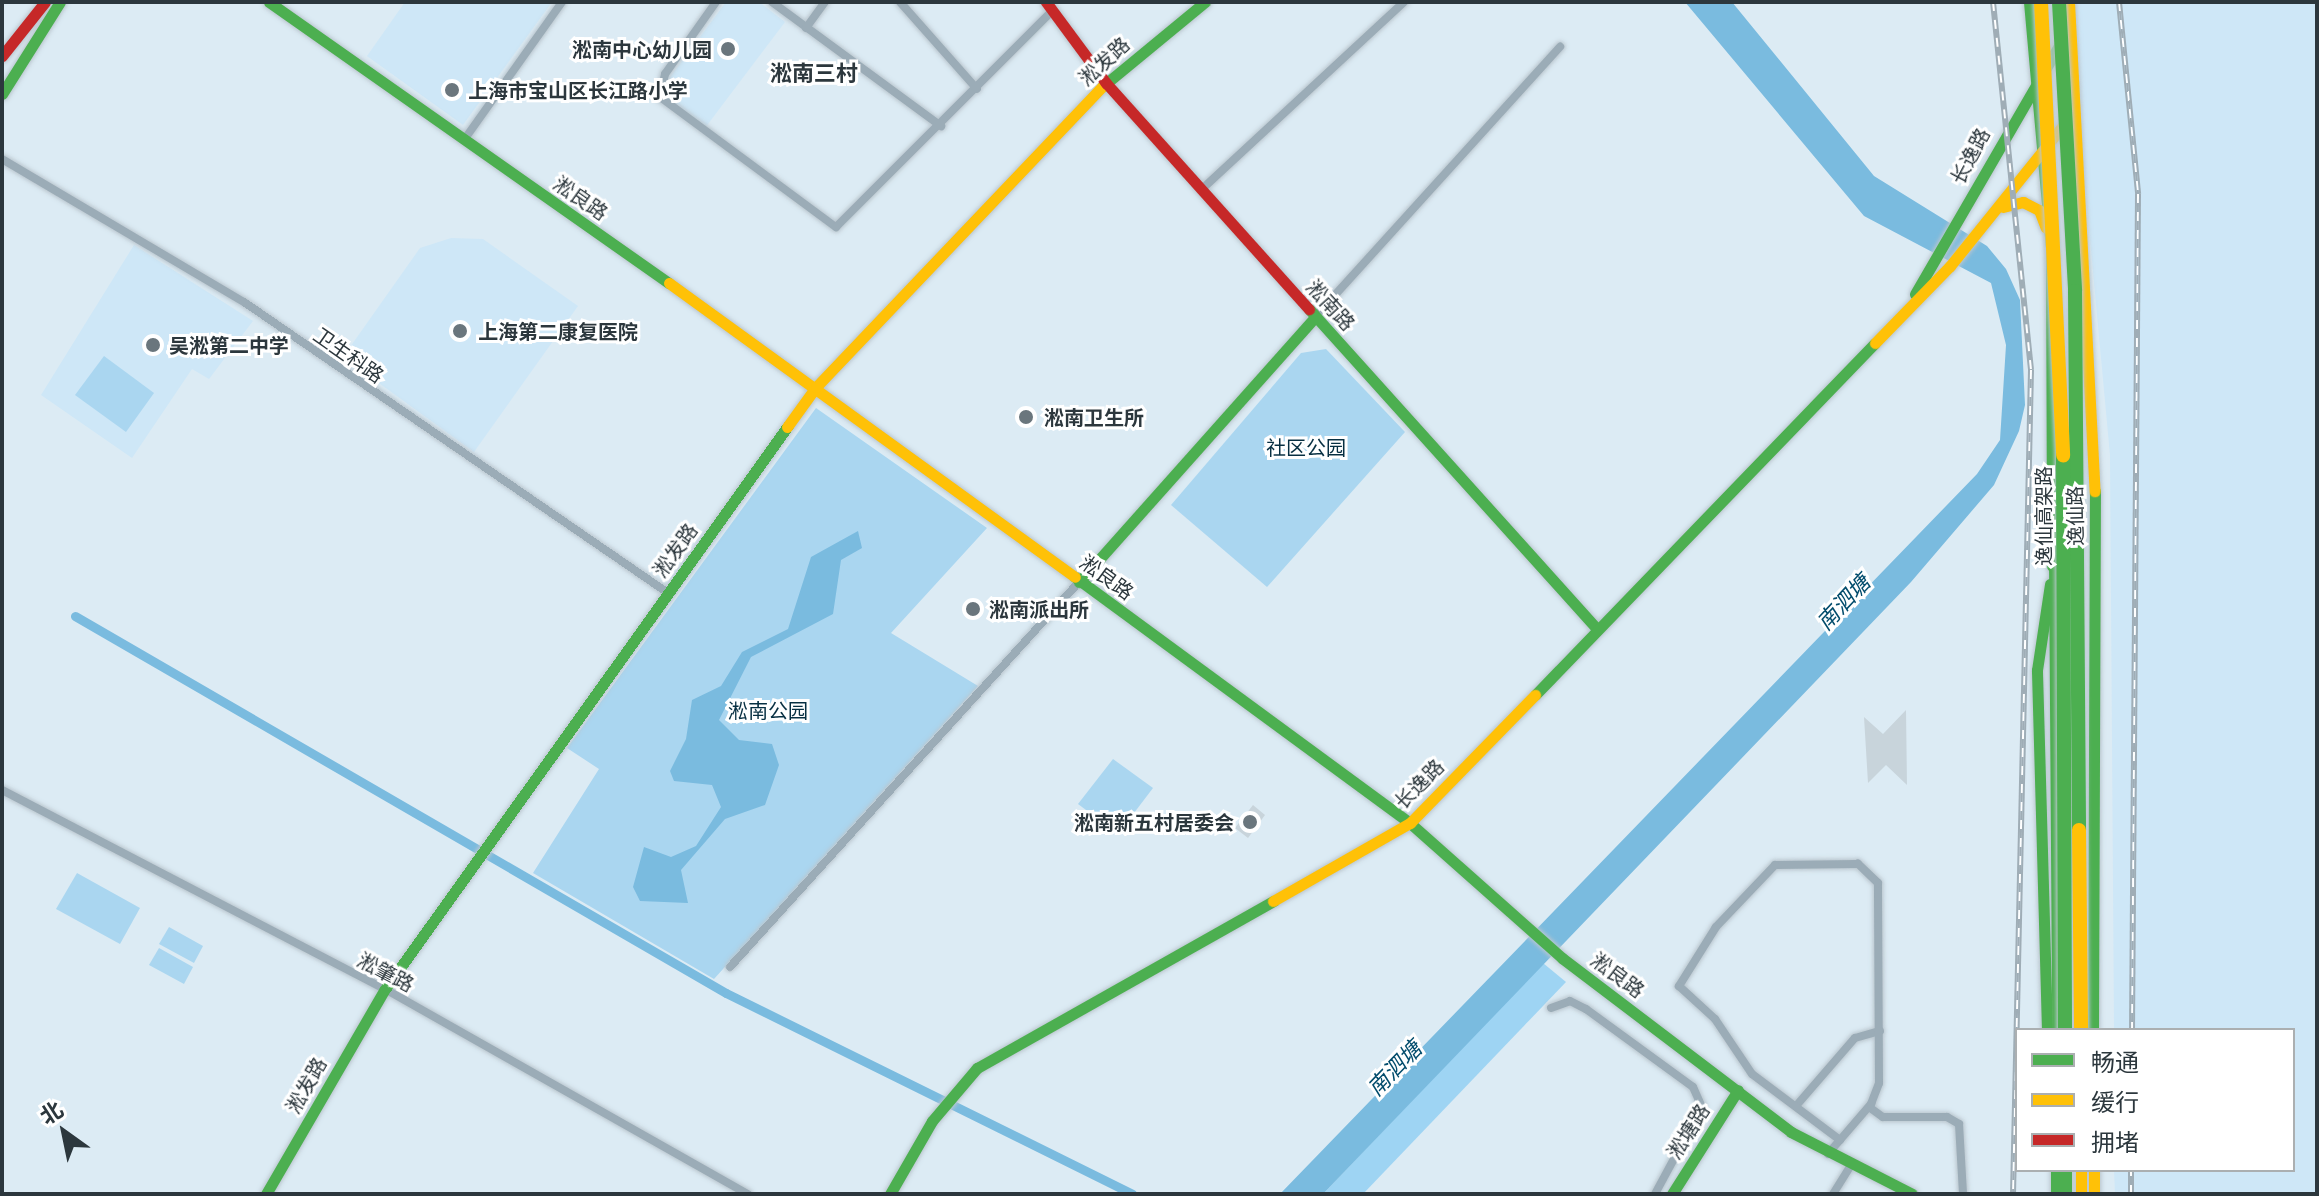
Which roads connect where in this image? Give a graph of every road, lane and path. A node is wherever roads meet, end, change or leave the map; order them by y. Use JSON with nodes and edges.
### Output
{"nodes":[{"id":1,"x":45,"y":2,"type":"edge"},
{"id":2,"x":60,"y":2,"type":"edge"},
{"id":3,"x":269,"y":2,"type":"edge"},
{"id":4,"x":562,"y":2,"type":"edge"},
{"id":5,"x":716,"y":2,"type":"edge"},
{"id":6,"x":772,"y":2,"type":"edge"},
{"id":7,"x":825,"y":2,"type":"edge"},
{"id":8,"x":900,"y":2,"type":"edge"},
{"id":9,"x":1205,"y":2,"type":"edge"},
{"id":10,"x":1404,"y":2,"type":"edge"},
{"id":11,"x":2029,"y":2,"type":"edge"},
{"id":12,"x":2041,"y":2,"type":"edge"},
{"id":13,"x":2059,"y":2,"type":"edge"},
{"id":14,"x":2069,"y":2,"type":"edge"},
{"id":15,"x":1049,"y":6,"type":"edge"},
{"id":16,"x":806,"y":28,"type":"junction"},
{"id":17,"x":2070,"y":29,"type":"junction"},
{"id":18,"x":1560,"y":47,"type":"dead end"},
{"id":19,"x":2,"y":56,"type":"edge"},
{"id":20,"x":2036,"y":80,"type":"junction"},
{"id":21,"x":1106,"y":83,"type":"junction"},
{"id":22,"x":977,"y":89,"type":"junction"},
{"id":23,"x":2,"y":94,"type":"edge"},
{"id":24,"x":2075,"y":112,"type":"junction"},
{"id":25,"x":941,"y":126,"type":"junction"},
{"id":26,"x":464,"y":140,"type":"junction"},
{"id":27,"x":2042,"y":147,"type":"junction"},
{"id":28,"x":2,"y":159,"type":"edge"},
{"id":29,"x":1201,"y":190,"type":"junction"},
{"id":30,"x":1999,"y":209,"type":"junction"},
{"id":31,"x":2050,"y":239,"type":"junction"},
{"id":32,"x":1909,"y":304,"type":"junction"},
{"id":33,"x":1315,"y":317,"type":"junction"},
{"id":34,"x":816,"y":387,"type":"junction"},
{"id":35,"x":2054,"y":558,"type":"junction"},
{"id":36,"x":1079,"y":582,"type":"junction"},
{"id":37,"x":668,"y":593,"type":"junction"},
{"id":38,"x":1596,"y":628,"type":"junction"},
{"id":39,"x":2,"y":790,"type":"edge"},
{"id":40,"x":1410,"y":823,"type":"junction"},
{"id":41,"x":730,"y":967,"type":"dead end"},
{"id":42,"x":385,"y":989,"type":"junction"},
{"id":43,"x":1551,"y":1008,"type":"dead end"},
{"id":44,"x":2047,"y":1028,"type":"edge"},
{"id":45,"x":2057,"y":1028,"type":"edge"},
{"id":46,"x":2066,"y":1028,"type":"edge"},
{"id":47,"x":2066,"y":1028,"type":"edge"},
{"id":48,"x":2081,"y":1028,"type":"edge"},
{"id":49,"x":2093,"y":1028,"type":"edge"},
{"id":50,"x":1880,"y":1031,"type":"junction"},
{"id":51,"x":1738,"y":1090,"type":"junction"},
{"id":52,"x":1796,"y":1106,"type":"junction"},
{"id":53,"x":1869,"y":1107,"type":"junction"},
{"id":54,"x":1840,"y":1140,"type":"junction"},
{"id":55,"x":1828,"y":1154,"type":"junction"},
{"id":56,"x":1851,"y":1165,"type":"junction"},
{"id":57,"x":2056,"y":1172,"type":"edge"},
{"id":58,"x":2065,"y":1172,"type":"edge"},
{"id":59,"x":2081,"y":1172,"type":"edge"},
{"id":60,"x":2094,"y":1172,"type":"edge"},
{"id":61,"x":2059,"y":1193,"type":"edge"},
{"id":62,"x":266,"y":1194,"type":"edge"},
{"id":63,"x":748,"y":1194,"type":"edge"},
{"id":64,"x":890,"y":1194,"type":"edge"},
{"id":65,"x":1655,"y":1194,"type":"edge"},
{"id":66,"x":1672,"y":1194,"type":"edge"},
{"id":67,"x":1833,"y":1194,"type":"edge"},
{"id":68,"x":1912,"y":1194,"type":"edge"},
{"id":69,"x":1963,"y":1194,"type":"edge"},
{"id":70,"x":2081,"y":1194,"type":"edge"},
{"id":71,"x":2094,"y":1194,"type":"edge"}],
"edges":[{"from":1,"to":19,"type":"main road"},
{"from":2,"to":23,"type":"main road"},
{"from":3,"to":26,"type":"main road","name":"淞良路"},
{"from":4,"to":26,"type":"street"},
{"from":5,"to":25,"type":"street"},
{"from":6,"to":16,"type":"street"},
{"from":7,"to":16,"type":"street"},
{"from":8,"to":22,"type":"street"},
{"from":9,"to":21,"type":"main road","name":"淞发路"},
{"from":10,"to":29,"type":"street"},
{"from":11,"to":20,"type":"main road","name":"逸仙路"},
{"from":12,"to":46,"type":"main road","name":"逸仙高架路","bridge":true},
{"from":13,"to":48,"type":"main road","name":"逸仙高架路","bridge":true},
{"from":14,"to":17,"type":"main road","name":"逸仙路"},
{"from":15,"to":21,"type":"main road","name":"淞南路"},
{"from":15,"to":22,"type":"street"},
{"from":16,"to":25,"type":"street"},
{"from":17,"to":20,"type":"main road","name":"长逸路"},
{"from":17,"to":24,"type":"main road","name":"逸仙路"},
{"from":18,"to":33,"type":"street"},
{"from":20,"to":27,"type":"main road","name":"逸仙路"},
{"from":20,"to":32,"type":"main road","name":"长逸路"},
{"from":21,"to":29,"type":"main road","name":"淞南路"},
{"from":21,"to":34,"type":"main road","name":"淞发路"},
{"from":22,"to":25,"type":"street"},
{"from":24,"to":27,"type":"main road","name":"长逸路"},
{"from":24,"to":49,"type":"main road","name":"逸仙路"},
{"from":26,"to":34,"type":"main road","name":"淞良路"},
{"from":27,"to":30,"type":"main road","name":"长逸路"},
{"from":27,"to":31,"type":"main road","name":"逸仙路"},
{"from":28,"to":37,"type":"street","name":"卫生科路"},
{"from":29,"to":33,"type":"main road","name":"淞南路"},
{"from":30,"to":31,"type":"main road"},
{"from":30,"to":32,"type":"main road","name":"长逸路"},
{"from":31,"to":35,"type":"main road","name":"逸仙路"},
{"from":32,"to":38,"type":"main road","name":"长逸路"},
{"from":33,"to":36,"type":"main road"},
{"from":33,"to":38,"type":"main road","name":"淞南路"},
{"from":34,"to":36,"type":"main road","name":"淞良路"},
{"from":34,"to":37,"type":"main road","name":"淞发路"},
{"from":35,"to":44,"type":"main road","name":"逸仙路"},
{"from":35,"to":45,"type":"main road"},
{"from":35,"to":47,"type":"main road","name":"逸仙路"},
{"from":36,"to":40,"type":"main road","name":"淞良路"},
{"from":36,"to":41,"type":"street"},
{"from":37,"to":42,"type":"main road","name":"淞发路"},
{"from":38,"to":40,"type":"main road","name":"长逸路"},
{"from":39,"to":42,"type":"street","name":"淞肇路"},
{"from":40,"to":51,"type":"main road","name":"淞良路"},
{"from":40,"to":64,"type":"main road","name":"长逸路"},
{"from":42,"to":62,"type":"main road","name":"淞发路"},
{"from":42,"to":63,"type":"street","name":"淞肇路"},
{"from":43,"to":65,"type":"street"},
{"from":50,"to":52,"type":"street"},
{"from":50,"to":52,"type":"street"},
{"from":50,"to":53,"type":"street"},
{"from":51,"to":55,"type":"main road","name":"淞良路"},
{"from":51,"to":66,"type":"main road","name":"淞塘路"},
{"from":52,"to":54,"type":"street"},
{"from":53,"to":54,"type":"street"},
{"from":53,"to":69,"type":"street"},
{"from":54,"to":55,"type":"street"},
{"from":55,"to":56,"type":"main road","name":"淞良路"},
{"from":56,"to":67,"type":"street"},
{"from":56,"to":68,"type":"main road","name":"淞良路"},
{"from":57,"to":61,"type":"main road"},
{"from":58,"to":61,"type":"main road"},
{"from":59,"to":70,"type":"main road"},
{"from":60,"to":71,"type":"main road"}]}
